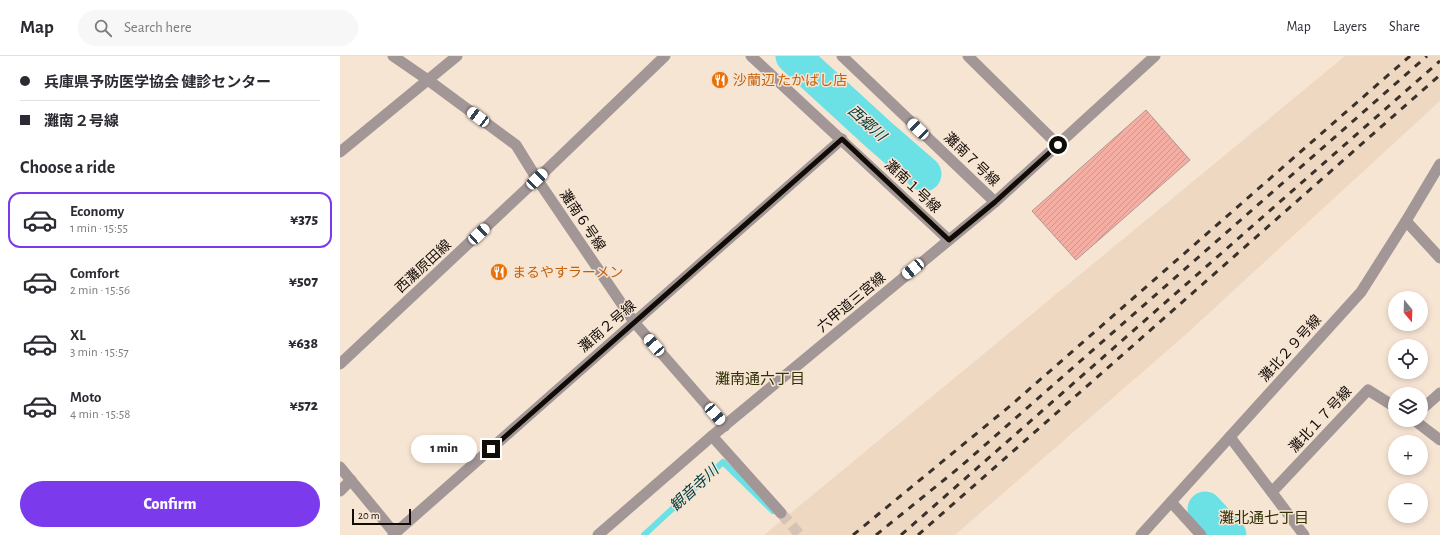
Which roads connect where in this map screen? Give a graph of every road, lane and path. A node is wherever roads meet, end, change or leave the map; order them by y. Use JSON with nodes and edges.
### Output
{"nodes":[{"id":1,"x":392,"y":56,"type":"edge"},
{"id":2,"x":457,"y":56,"type":"edge"},
{"id":3,"x":664,"y":56,"type":"edge"},
{"id":4,"x":751,"y":56,"type":"edge"},
{"id":5,"x":842,"y":56,"type":"edge"},
{"id":6,"x":968,"y":56,"type":"edge"},
{"id":7,"x":1155,"y":56,"type":"edge"},
{"id":8,"x":428,"y":80,"type":"junction"},
{"id":9,"x":842,"y":139,"type":"junction"},
{"id":10,"x":1058,"y":145,"type":"junction"},
{"id":11,"x":340,"y":152,"type":"edge"},
{"id":12,"x":1440,"y":164,"type":"edge"},
{"id":13,"x":537,"y":179,"type":"junction"},
{"id":14,"x":995,"y":202,"type":"junction"},
{"id":15,"x":1406,"y":221,"type":"junction"},
{"id":16,"x":949,"y":240,"type":"junction"},
{"id":17,"x":1440,"y":258,"type":"edge"},
{"id":18,"x":634,"y":322,"type":"junction"},
{"id":19,"x":340,"y":364,"type":"edge"},
{"id":20,"x":1440,"y":393,"type":"edge"},
{"id":21,"x":1388,"y":403,"type":"edge"},
{"id":22,"x":1428,"y":404,"type":"edge"},
{"id":23,"x":725,"y":426,"type":"junction"},
{"id":24,"x":1423,"y":427,"type":"edge"},
{"id":25,"x":712,"y":436,"type":"junction"},
{"id":26,"x":1230,"y":437,"type":"junction"},
{"id":27,"x":1440,"y":440,"type":"edge"},
{"id":28,"x":340,"y":467,"type":"edge"},
{"id":29,"x":351,"y":480,"type":"junction"},
{"id":30,"x":340,"y":491,"type":"edge"},
{"id":31,"x":1272,"y":492,"type":"junction"},
{"id":32,"x":1171,"y":502,"type":"junction"},
{"id":33,"x":781,"y":513,"type":"tunnel mouth"},
{"id":34,"x":395,"y":535,"type":"edge"},
{"id":35,"x":598,"y":535,"type":"edge"},
{"id":36,"x":1141,"y":535,"type":"edge"},
{"id":37,"x":1201,"y":535,"type":"edge"},
{"id":38,"x":1304,"y":535,"type":"edge"}],
"edges":[{"from":1,"to":8,"type":"street","name":"灘南６号線"},
{"from":2,"to":8,"type":"street"},
{"from":3,"to":13,"type":"street","name":"西灘原田線"},
{"from":4,"to":9,"type":"street","name":"灘南１号線"},
{"from":5,"to":14,"type":"street","name":"灘南７号線"},
{"from":6,"to":10,"type":"street"},
{"from":7,"to":10,"type":"street","name":"六甲道三宮線"},
{"from":8,"to":11,"type":"street"},
{"from":8,"to":13,"type":"street","name":"灘南６号線"},
{"from":9,"to":16,"type":"street","name":"灘南１号線"},
{"from":9,"to":18,"type":"street","name":"灘南２号線"},
{"from":10,"to":14,"type":"street","name":"六甲道三宮線"},
{"from":12,"to":15,"type":"street","name":"灘北２９号線"},
{"from":13,"to":18,"type":"street","name":"灘南６号線"},
{"from":13,"to":19,"type":"street","name":"西灘原田線"},
{"from":14,"to":16,"type":"street","name":"六甲道三宮線"},
{"from":15,"to":17,"type":"street"},
{"from":15,"to":26,"type":"street","name":"灘北２９号線"},
{"from":16,"to":23,"type":"street","name":"六甲道三宮線"},
{"from":18,"to":23,"type":"street","name":"灘南６号線"},
{"from":18,"to":34,"type":"street","name":"灘南２号線"},
{"from":20,"to":22,"type":"street"},
{"from":21,"to":31,"type":"street","name":"灘北１７号線"},
{"from":23,"to":25,"type":"street","name":"六甲道三宮線"},
{"from":24,"to":27,"type":"street"},
{"from":25,"to":33,"type":"street"},
{"from":25,"to":35,"type":"street","name":"六甲道三宮線"},
{"from":26,"to":31,"type":"street"},
{"from":26,"to":32,"type":"street","name":"灘北２９号線"},
{"from":28,"to":29,"type":"street"},
{"from":29,"to":30,"type":"street"},
{"from":29,"to":34,"type":"street"},
{"from":31,"to":38,"type":"street"},
{"from":32,"to":36,"type":"street","name":"灘北２９号線"},
{"from":32,"to":37,"type":"street"}]}
